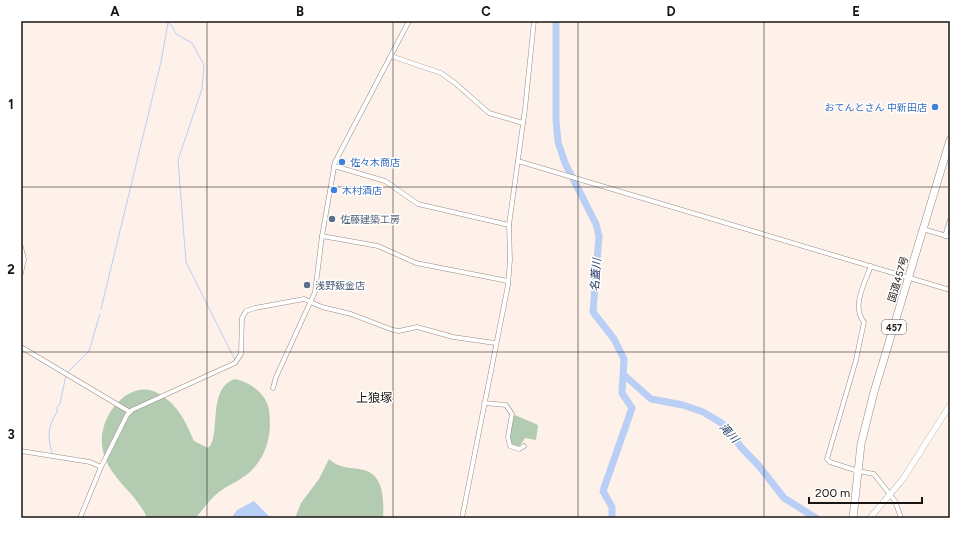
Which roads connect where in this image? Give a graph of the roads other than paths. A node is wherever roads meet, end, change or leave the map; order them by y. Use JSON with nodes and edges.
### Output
{"nodes":[{"id":1,"x":409,"y":21,"type":"edge"},
{"id":2,"x":534,"y":21,"type":"edge"},
{"id":3,"x":391,"y":56,"type":"junction"},
{"id":4,"x":523,"y":123,"type":"junction"},
{"id":5,"x":950,"y":140,"type":"edge"},
{"id":6,"x":948,"y":153,"type":"edge"},
{"id":7,"x":518,"y":161,"type":"junction"},
{"id":8,"x":334,"y":166,"type":"junction"},
{"id":9,"x":950,"y":220,"type":"edge"},
{"id":10,"x":509,"y":225,"type":"junction"},
{"id":11,"x":923,"y":229,"type":"junction"},
{"id":12,"x":322,"y":236,"type":"junction"},
{"id":13,"x":948,"y":237,"type":"edge"},
{"id":14,"x":21,"y":247,"type":"edge"},
{"id":15,"x":871,"y":266,"type":"junction"},
{"id":16,"x":21,"y":274,"type":"edge"},
{"id":17,"x":909,"y":278,"type":"junction"},
{"id":18,"x":508,"y":281,"type":"junction"},
{"id":19,"x":950,"y":290,"type":"edge"},
{"id":20,"x":311,"y":301,"type":"junction"},
{"id":21,"x":495,"y":343,"type":"junction"},
{"id":22,"x":21,"y":347,"type":"edge"},
{"id":23,"x":273,"y":388,"type":"dead end"},
{"id":24,"x":484,"y":403,"type":"junction"},
{"id":25,"x":950,"y":405,"type":"edge"},
{"id":26,"x":130,"y":412,"type":"junction"},
{"id":27,"x":524,"y":446,"type":"dead end"},
{"id":28,"x":21,"y":451,"type":"edge"},
{"id":29,"x":101,"y":467,"type":"junction"},
{"id":30,"x":858,"y":471,"type":"junction"},
{"id":31,"x":890,"y":494,"type":"junction"},
{"id":32,"x":80,"y":518,"type":"edge"},
{"id":33,"x":462,"y":518,"type":"edge"},
{"id":34,"x":853,"y":518,"type":"edge"},
{"id":35,"x":870,"y":518,"type":"edge"},
{"id":36,"x":901,"y":518,"type":"edge"}],
"edges":[{"from":1,"to":3,"type":"street"},
{"from":2,"to":4,"type":"street"},
{"from":3,"to":4,"type":"street"},
{"from":3,"to":8,"type":"street"},
{"from":4,"to":7,"type":"street"},
{"from":5,"to":6,"type":"highway","name":"国道457号","number":"457"},
{"from":6,"to":11,"type":"highway","name":"国道457号","number":"457"},
{"from":7,"to":10,"type":"street"},
{"from":7,"to":15,"type":"street"},
{"from":8,"to":10,"type":"street"},
{"from":8,"to":12,"type":"street"},
{"from":9,"to":13,"type":"street"},
{"from":10,"to":18,"type":"street"},
{"from":11,"to":13,"type":"street"},
{"from":11,"to":17,"type":"highway","name":"国道457号","number":"457"},
{"from":12,"to":18,"type":"street"},
{"from":12,"to":20,"type":"street"},
{"from":14,"to":16,"type":"street"},
{"from":15,"to":17,"type":"street"},
{"from":15,"to":30,"type":"street"},
{"from":17,"to":19,"type":"street"},
{"from":17,"to":30,"type":"highway","name":"国道457号","number":"457"},
{"from":18,"to":21,"type":"street"},
{"from":20,"to":21,"type":"street"},
{"from":20,"to":23,"type":"street"},
{"from":20,"to":26,"type":"street"},
{"from":21,"to":24,"type":"street"},
{"from":22,"to":26,"type":"street"},
{"from":24,"to":27,"type":"street"},
{"from":24,"to":33,"type":"street"},
{"from":25,"to":31,"type":"street"},
{"from":26,"to":29,"type":"street"},
{"from":28,"to":29,"type":"street"},
{"from":29,"to":32,"type":"street"},
{"from":30,"to":31,"type":"street"},
{"from":30,"to":34,"type":"highway","name":"国道457号","number":"457"},
{"from":31,"to":35,"type":"street"},
{"from":31,"to":36,"type":"street"}]}
